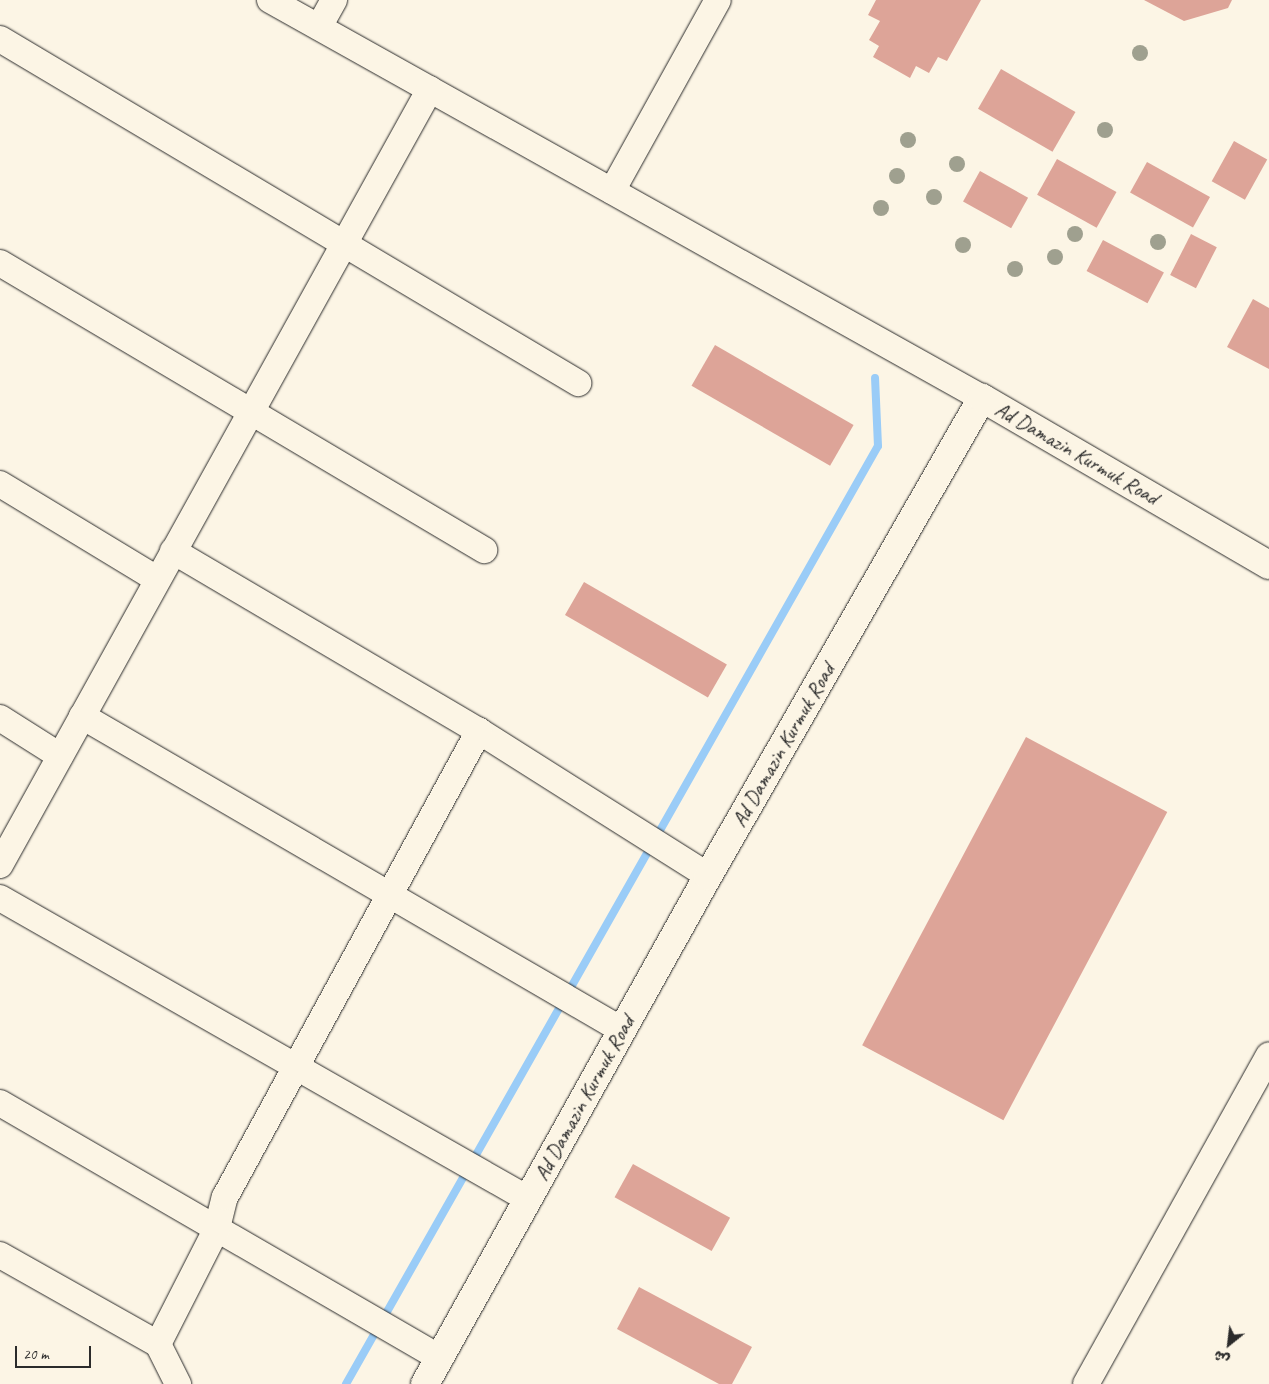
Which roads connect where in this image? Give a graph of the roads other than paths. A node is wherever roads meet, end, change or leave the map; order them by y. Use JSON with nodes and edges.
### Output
{"nodes":[{"id":1,"x":270,"y":0,"type":"edge"},
{"id":2,"x":334,"y":0,"type":"edge"},
{"id":3,"x":718,"y":0,"type":"edge"},
{"id":4,"x":319,"y":27,"type":"junction"},
{"id":5,"x":0,"y":38,"type":"edge"},
{"id":6,"x":430,"y":89,"type":"junction"},
{"id":7,"x":612,"y":191,"type":"junction"},
{"id":8,"x":344,"y":241,"type":"junction"},
{"id":9,"x":0,"y":263,"type":"edge"},
{"id":10,"x":578,"y":383,"type":"dead end"},
{"id":11,"x":982,"y":398,"type":"junction"},
{"id":12,"x":250,"y":411,"type":"junction"},
{"id":13,"x":0,"y":484,"type":"edge"},
{"id":14,"x":484,"y":550,"type":"dead end"},
{"id":15,"x":173,"y":551,"type":"junction"},
{"id":16,"x":1269,"y":565,"type":"edge"},
{"id":17,"x":157,"y":579,"type":"junction"},
{"id":18,"x":82,"y":716,"type":"junction"},
{"id":19,"x":0,"y":718,"type":"edge"},
{"id":20,"x":479,"y":731,"type":"junction"},
{"id":21,"x":60,"y":756,"type":"junction"},
{"id":22,"x":0,"y":865,"type":"edge"},
{"id":23,"x":708,"y":876,"type":"junction"},
{"id":24,"x":390,"y":896,"type":"junction"},
{"id":25,"x":0,"y":898,"type":"edge"},
{"id":26,"x":622,"y":1030,"type":"junction"},
{"id":27,"x":1269,"y":1055,"type":"edge"},
{"id":28,"x":298,"y":1069,"type":"junction"},
{"id":29,"x":0,"y":1103,"type":"edge"},
{"id":30,"x":528,"y":1199,"type":"junction"},
{"id":31,"x":217,"y":1228,"type":"junction"},
{"id":32,"x":0,"y":1255,"type":"edge"},
{"id":33,"x":158,"y":1344,"type":"junction"},
{"id":34,"x":440,"y":1358,"type":"junction"},
{"id":35,"x":178,"y":1384,"type":"edge"},
{"id":36,"x":425,"y":1384,"type":"edge"},
{"id":37,"x":1086,"y":1384,"type":"edge"}],
"edges":[{"from":1,"to":4,"type":"street"},
{"from":2,"to":4,"type":"street"},
{"from":3,"to":7,"type":"street"},
{"from":4,"to":6,"type":"street"},
{"from":5,"to":8,"type":"street"},
{"from":6,"to":7,"type":"street"},
{"from":6,"to":8,"type":"street"},
{"from":7,"to":11,"type":"street"},
{"from":8,"to":10,"type":"street"},
{"from":8,"to":12,"type":"street"},
{"from":9,"to":12,"type":"street"},
{"from":11,"to":16,"type":"highway","name":"Ad Damazin Kurmuk Road"},
{"from":11,"to":23,"type":"highway","name":"Ad Damazin Kurmuk Road"},
{"from":12,"to":14,"type":"street"},
{"from":12,"to":15,"type":"street"},
{"from":13,"to":17,"type":"street"},
{"from":15,"to":17,"type":"street"},
{"from":15,"to":20,"type":"street"},
{"from":17,"to":18,"type":"street"},
{"from":18,"to":21,"type":"street"},
{"from":18,"to":24,"type":"street"},
{"from":19,"to":21,"type":"street"},
{"from":20,"to":23,"type":"street"},
{"from":20,"to":24,"type":"street"},
{"from":21,"to":22,"type":"street"},
{"from":23,"to":26,"type":"highway","name":"Ad Damazin Kurmuk Road"},
{"from":24,"to":26,"type":"street"},
{"from":24,"to":28,"type":"street"},
{"from":25,"to":28,"type":"street"},
{"from":26,"to":30,"type":"highway","name":"Ad Damazin Kurmuk Road"},
{"from":27,"to":37,"type":"street"},
{"from":28,"to":30,"type":"street"},
{"from":28,"to":31,"type":"street"},
{"from":29,"to":31,"type":"street"},
{"from":30,"to":34,"type":"highway","name":"Ad Damazin Kurmuk Road"},
{"from":31,"to":33,"type":"street"},
{"from":31,"to":34,"type":"street"},
{"from":32,"to":33,"type":"street"},
{"from":33,"to":35,"type":"street"},
{"from":34,"to":36,"type":"highway","name":"Ad Damazin Kurmuk Road"}]}
